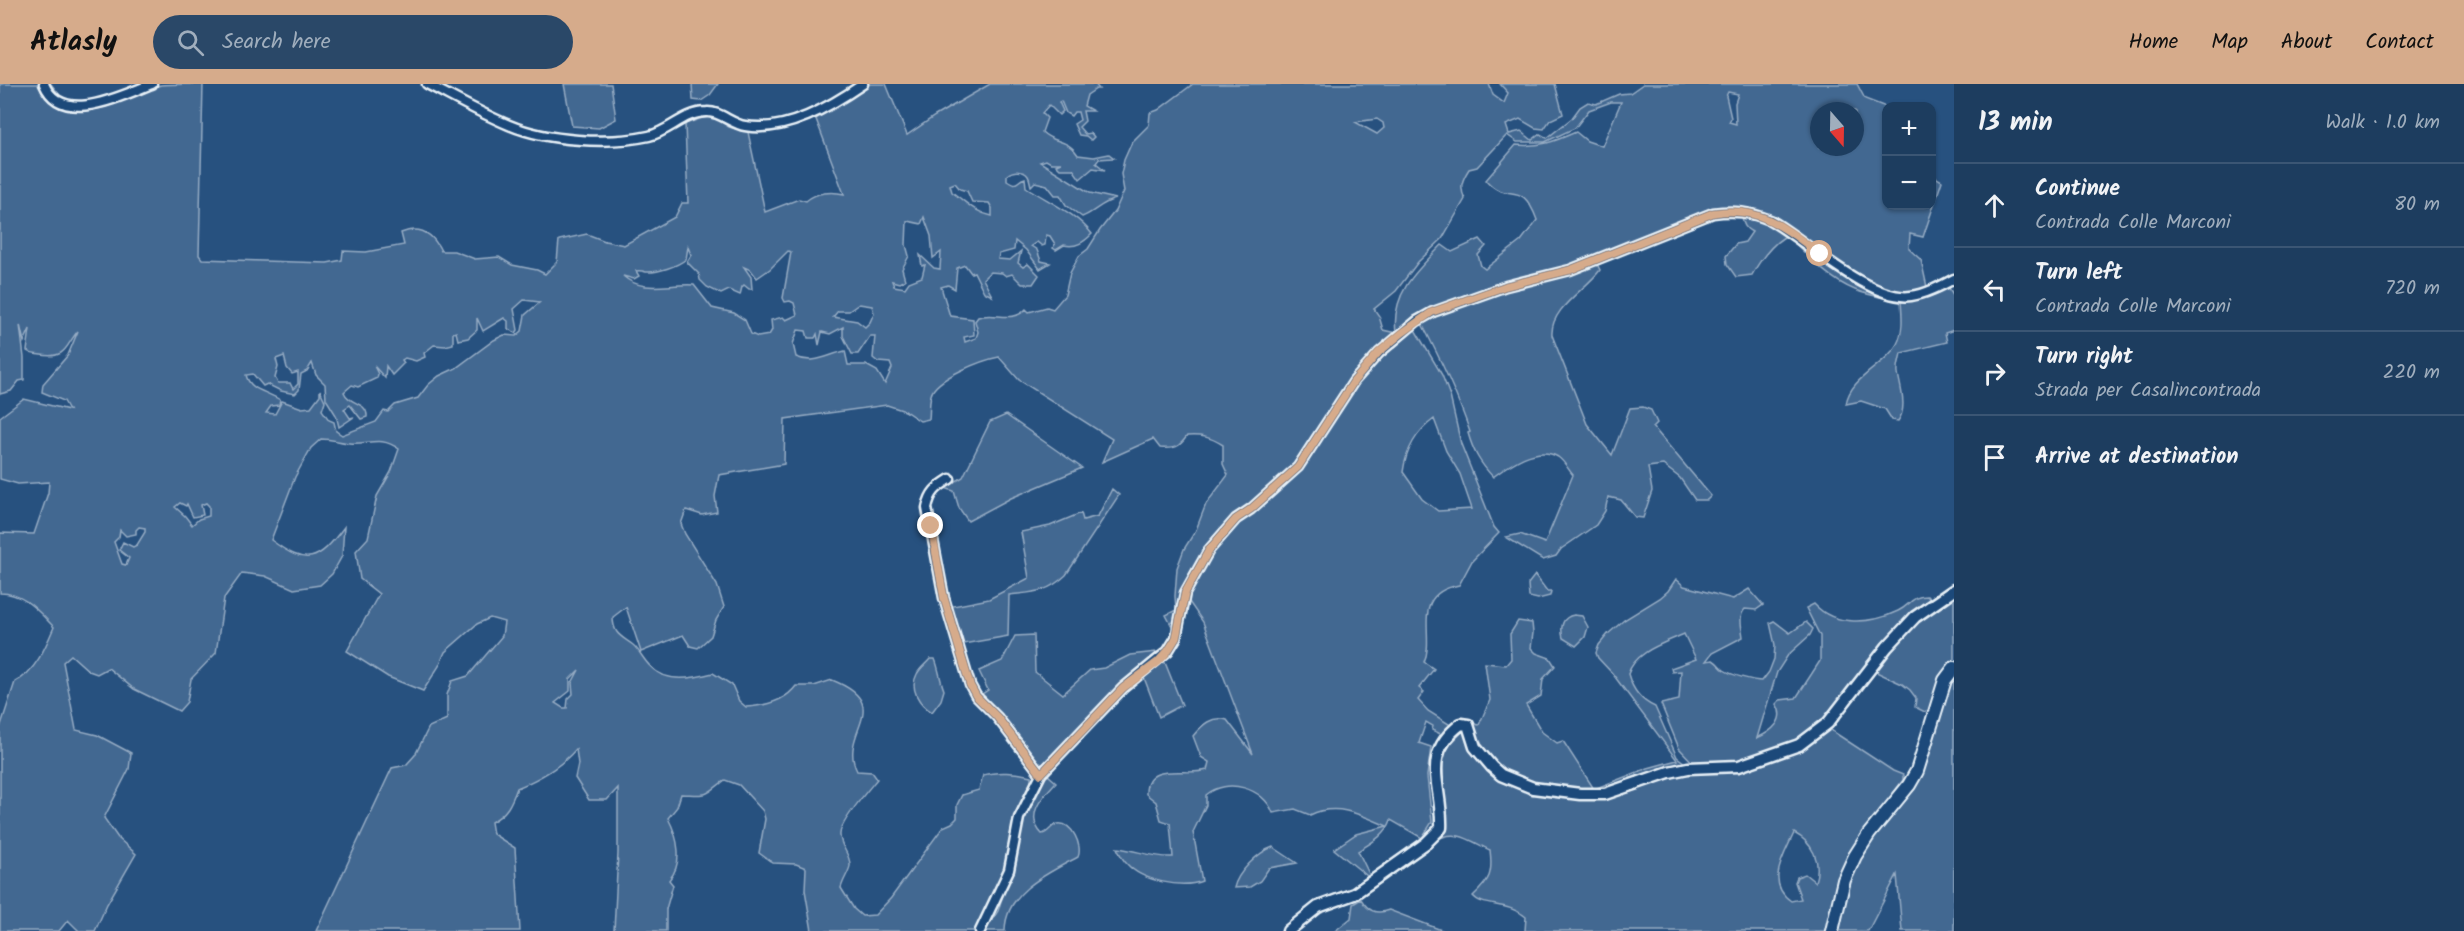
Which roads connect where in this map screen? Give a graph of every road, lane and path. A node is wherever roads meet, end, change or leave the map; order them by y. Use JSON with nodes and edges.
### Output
{"nodes":[{"id":1,"x":44,"y":84,"type":"edge"},
{"id":2,"x":152,"y":84,"type":"edge"},
{"id":3,"x":427,"y":84,"type":"edge"},
{"id":4,"x":863,"y":84,"type":"edge"},
{"id":5,"x":1954,"y":279,"type":"edge"},
{"id":6,"x":950,"y":479,"type":"dead end"},
{"id":7,"x":1954,"y":590,"type":"edge"},
{"id":8,"x":1954,"y":668,"type":"edge"},
{"id":9,"x":1041,"y":774,"type":"junction"},
{"id":10,"x":980,"y":931,"type":"edge"},
{"id":11,"x":1288,"y":931,"type":"edge"},
{"id":12,"x":1832,"y":931,"type":"edge"}],
"edges":[{"from":1,"to":2,"type":"street"},
{"from":3,"to":4,"type":"street"},
{"from":5,"to":9,"type":"street"},
{"from":6,"to":9,"type":"street"},
{"from":7,"to":11,"type":"street"},
{"from":8,"to":12,"type":"main road"},
{"from":9,"to":10,"type":"street"}]}
